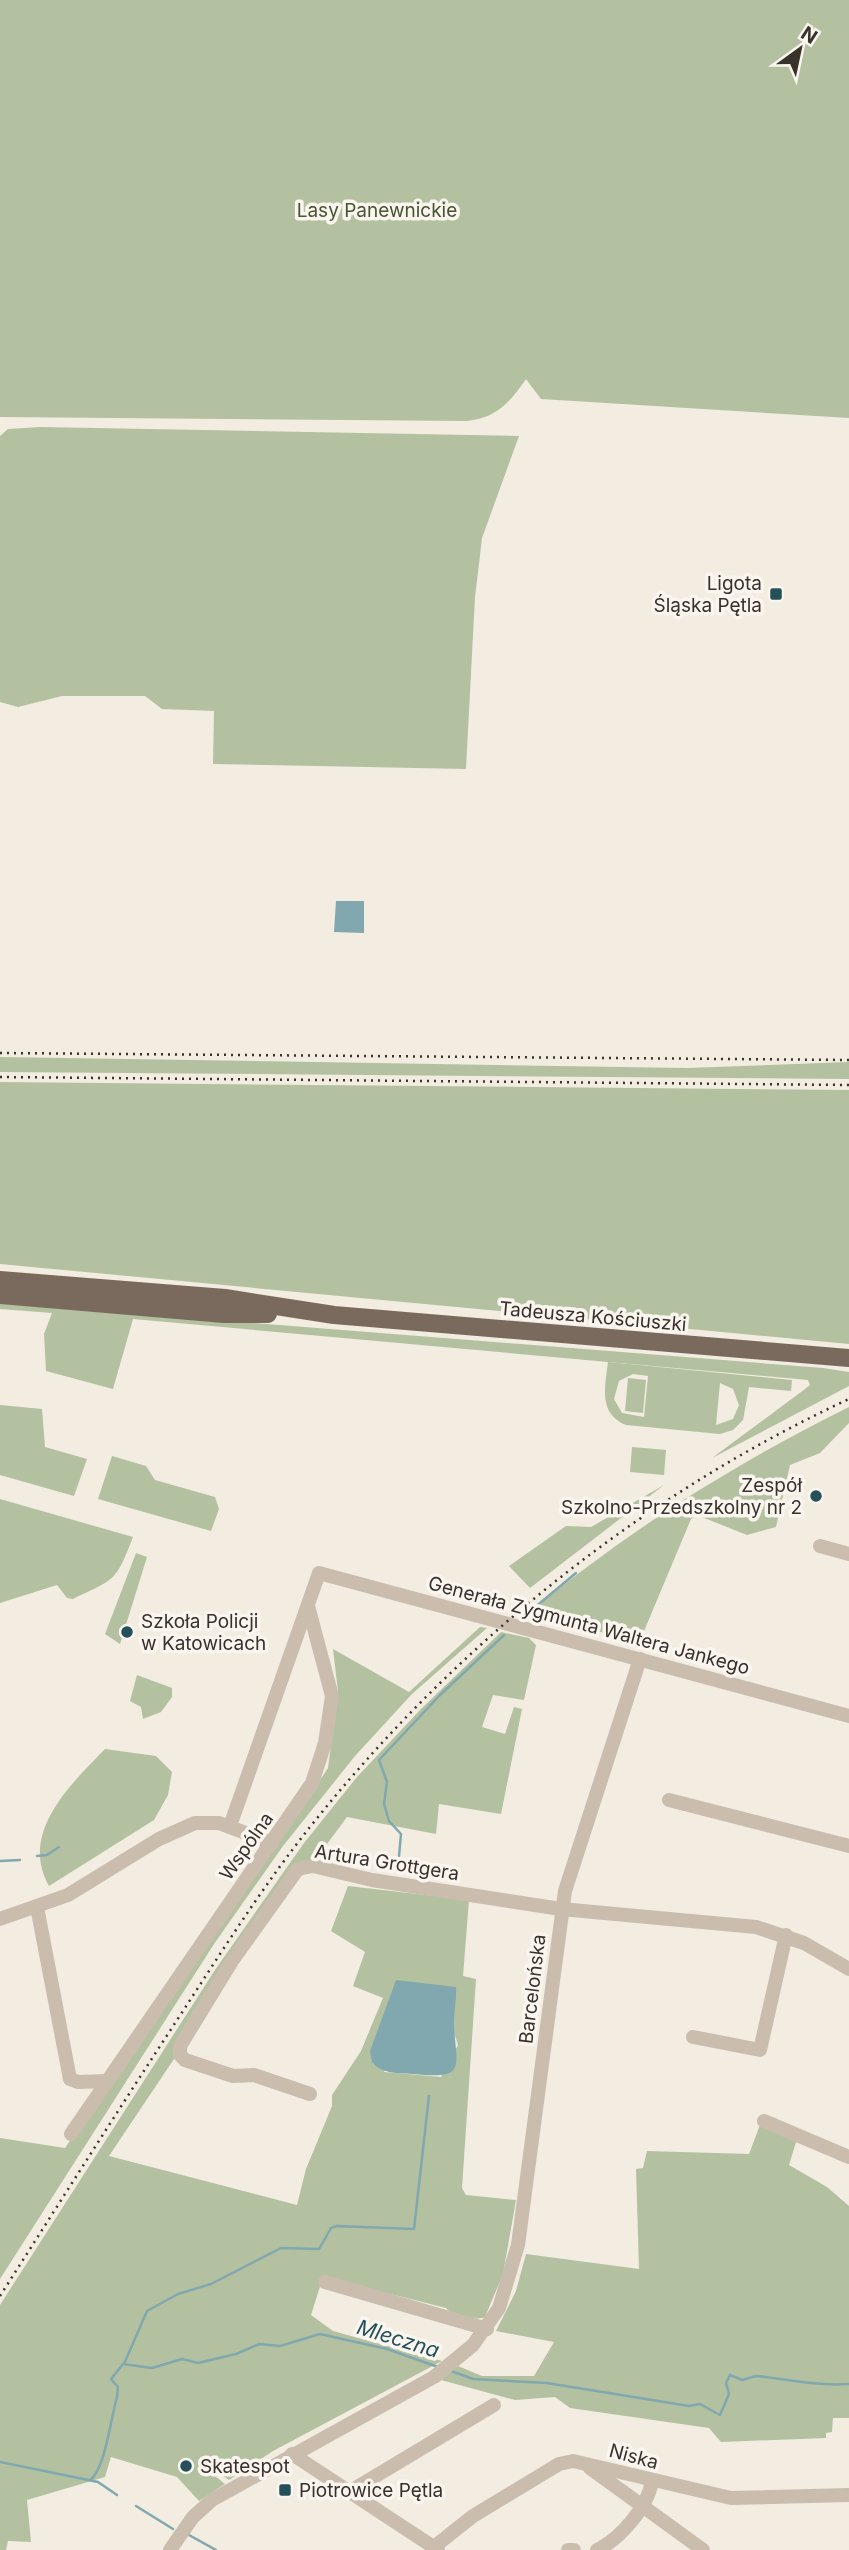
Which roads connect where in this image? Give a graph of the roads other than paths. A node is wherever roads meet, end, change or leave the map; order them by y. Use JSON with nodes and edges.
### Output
{"nodes":[{"id":1,"x":0,"y":1280,"type":"edge"},
{"id":2,"x":0,"y":1295,"type":"edge"},
{"id":3,"x":334,"y":1315,"type":"junction"},
{"id":4,"x":849,"y":1358,"type":"edge"},
{"id":5,"x":820,"y":1546,"type":"dead end"},
{"id":6,"x":849,"y":1554,"type":"edge"},
{"id":7,"x":319,"y":1573,"type":"joint"},
{"id":8,"x":308,"y":1606,"type":"junction"},
{"id":9,"x":640,"y":1659,"type":"junction"},
{"id":10,"x":849,"y":1716,"type":"edge"},
{"id":11,"x":669,"y":1800,"type":"dead end"},
{"id":12,"x":230,"y":1826,"type":"junction"},
{"id":13,"x":272,"y":1843,"type":"junction"},
{"id":14,"x":849,"y":1846,"type":"edge"},
{"id":15,"x":37,"y":1907,"type":"junction"},
{"id":16,"x":561,"y":1909,"type":"junction"},
{"id":17,"x":0,"y":1919,"type":"edge"},
{"id":18,"x":786,"y":1936,"type":"junction"},
{"id":19,"x":849,"y":1969,"type":"edge"},
{"id":20,"x":693,"y":2037,"type":"dead end"},
{"id":21,"x":107,"y":2081,"type":"junction"},
{"id":22,"x":310,"y":2094,"type":"dead end"},
{"id":23,"x":764,"y":2121,"type":"dead end"},
{"id":24,"x":71,"y":2134,"type":"dead end"},
{"id":25,"x":849,"y":2157,"type":"edge"},
{"id":26,"x":325,"y":2282,"type":"dead end"},
{"id":27,"x":486,"y":2329,"type":"junction"},
{"id":28,"x":494,"y":2405,"type":"dead end"},
{"id":29,"x":292,"y":2455,"type":"junction"},
{"id":30,"x":584,"y":2463,"type":"junction"},
{"id":31,"x":652,"y":2481,"type":"junction"},
{"id":32,"x":349,"y":2492,"type":"junction"},
{"id":33,"x":849,"y":2495,"type":"edge"},
{"id":34,"x":641,"y":2505,"type":"junction"},
{"id":35,"x":436,"y":2549,"type":"edge"},
{"id":36,"x":170,"y":2550,"type":"edge"},
{"id":37,"x":568,"y":2550,"type":"edge"},
{"id":38,"x":574,"y":2550,"type":"edge"},
{"id":39,"x":597,"y":2550,"type":"edge"},
{"id":40,"x":704,"y":2550,"type":"edge"}],
"edges":[{"from":1,"to":3,"type":"main road","name":"Tadeusza Kościuszki"},
{"from":2,"to":3,"type":"main road","name":"Tadeusza Kościuszki"},
{"from":3,"to":4,"type":"main road","name":"Tadeusza Kościuszki"},
{"from":5,"to":6,"type":"street"},
{"from":7,"to":8,"type":"street","name":"Wspólna"},
{"from":7,"to":9,"type":"street","name":"Generała Zygmunta Waltera Jankego"},
{"from":8,"to":12,"type":"street","name":"Wspólna"},
{"from":8,"to":13,"type":"street","name":"Wspólna"},
{"from":9,"to":10,"type":"street","name":"Generała Zygmunta Waltera Jankego"},
{"from":9,"to":16,"type":"street","name":"Barcelońska"},
{"from":11,"to":14,"type":"street"},
{"from":12,"to":13,"type":"street"},
{"from":12,"to":15,"type":"street","name":"Wspólna"},
{"from":13,"to":21,"type":"street","name":"Wspólna"},
{"from":15,"to":17,"type":"street","name":"Wspólna"},
{"from":15,"to":21,"type":"street"},
{"from":16,"to":18,"type":"street","name":"Artura Grottgera"},
{"from":16,"to":22,"type":"street","name":"Artura Grottgera"},
{"from":16,"to":27,"type":"street","name":"Barcelońska"},
{"from":18,"to":19,"type":"street","name":"Artura Grottgera"},
{"from":18,"to":20,"type":"street"},
{"from":21,"to":24,"type":"street","name":"Wspólna"},
{"from":23,"to":25,"type":"street"},
{"from":26,"to":27,"type":"street"},
{"from":27,"to":29,"type":"street","name":"Barcelońska"},
{"from":28,"to":32,"type":"street"},
{"from":29,"to":32,"type":"street"},
{"from":29,"to":36,"type":"street","name":"Barcelońska"},
{"from":30,"to":31,"type":"street","name":"Niska"},
{"from":30,"to":34,"type":"street"},
{"from":30,"to":35,"type":"street","name":"Niska"},
{"from":31,"to":33,"type":"street","name":"Niska"},
{"from":31,"to":34,"type":"street"},
{"from":32,"to":35,"type":"street"},
{"from":34,"to":39,"type":"street"},
{"from":34,"to":40,"type":"street"},
{"from":37,"to":38,"type":"street"}]}
